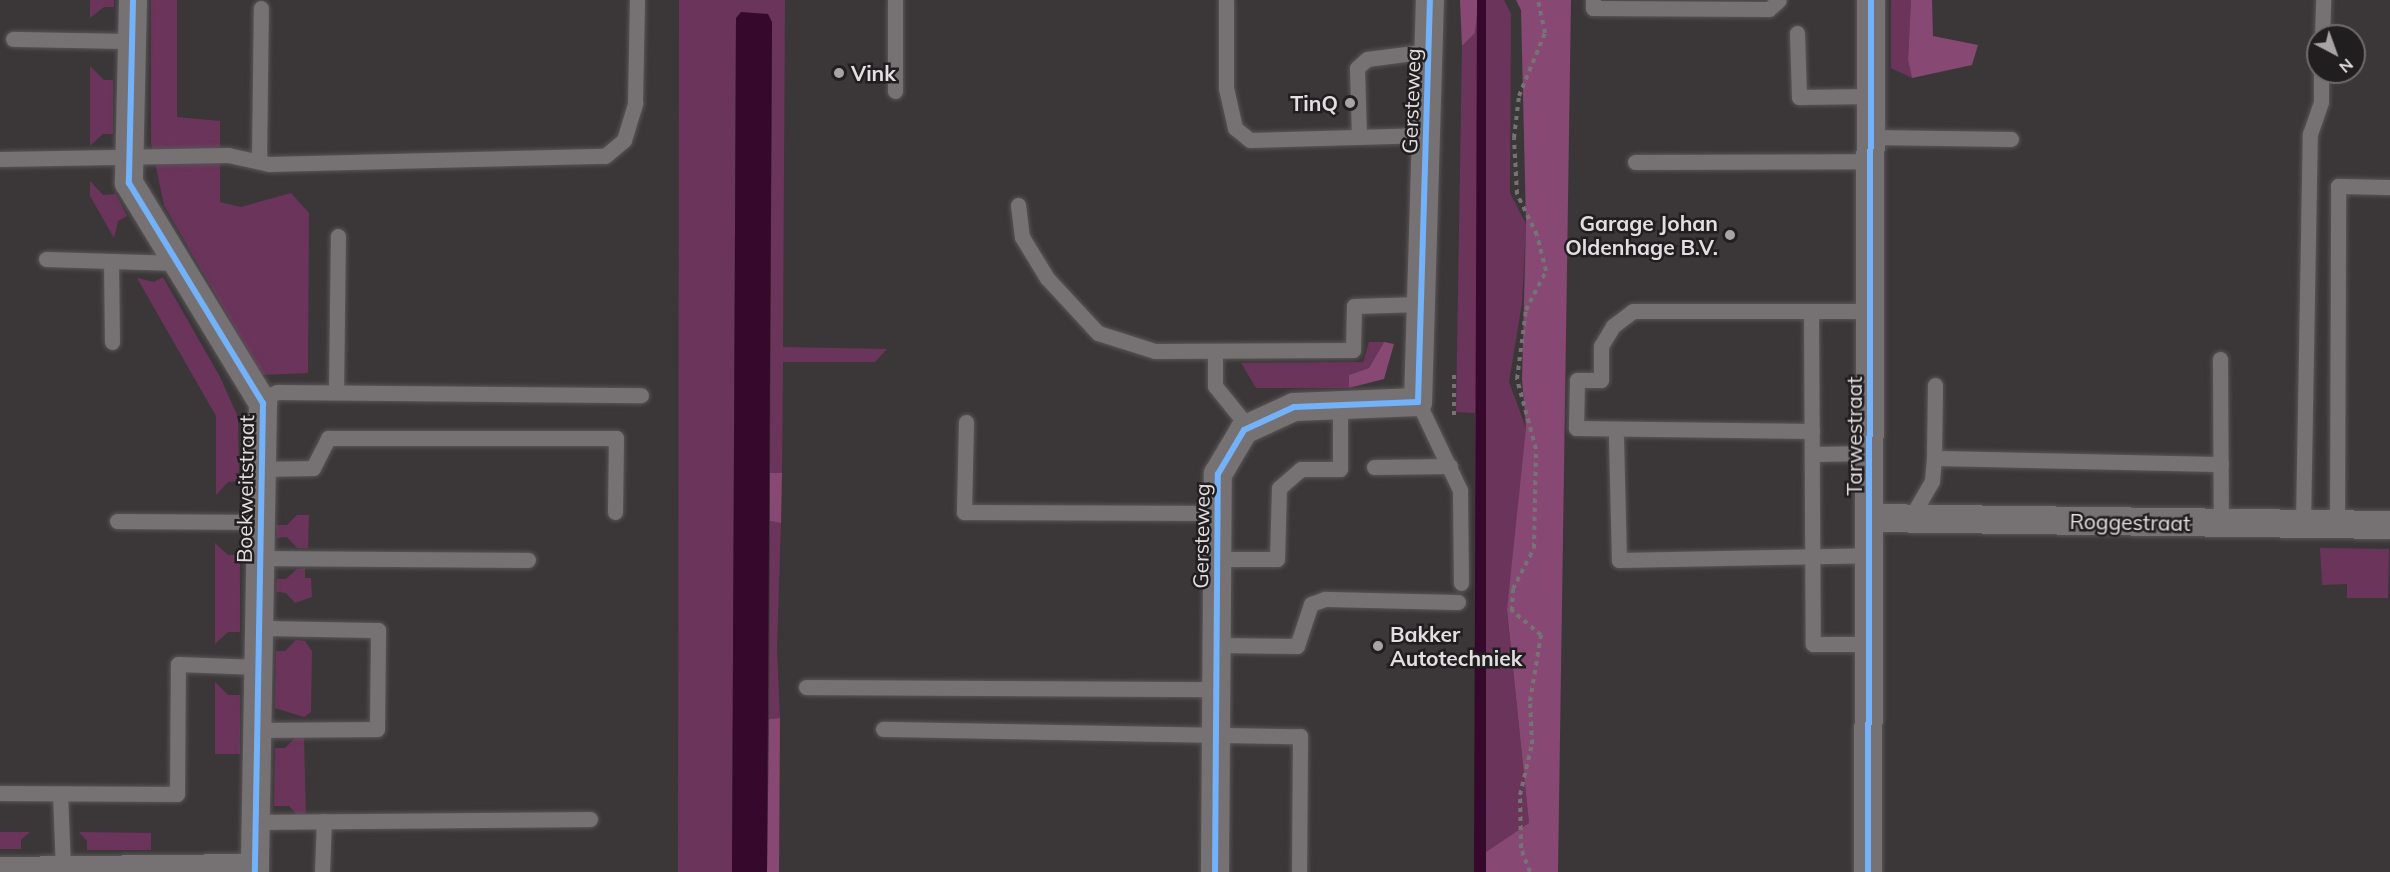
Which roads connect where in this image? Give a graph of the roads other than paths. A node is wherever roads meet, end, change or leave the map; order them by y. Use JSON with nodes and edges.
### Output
{"nodes":[{"id":1,"x":133,"y":0,"type":"edge"},
{"id":2,"x":637,"y":0,"type":"edge"},
{"id":3,"x":895,"y":0,"type":"edge"},
{"id":4,"x":1226,"y":0,"type":"edge"},
{"id":5,"x":1430,"y":0,"type":"edge"},
{"id":6,"x":1593,"y":0,"type":"edge"},
{"id":7,"x":1779,"y":0,"type":"edge"},
{"id":8,"x":1871,"y":0,"type":"edge"},
{"id":9,"x":2323,"y":0,"type":"edge"},
{"id":10,"x":261,"y":8,"type":"dead end"},
{"id":11,"x":2322,"y":24,"type":"edge"},
{"id":12,"x":1797,"y":33,"type":"dead end"},
{"id":13,"x":13,"y":39,"type":"dead end"},
{"id":14,"x":132,"y":41,"type":"junction"},
{"id":15,"x":1429,"y":51,"type":"junction"},
{"id":16,"x":2321,"y":84,"type":"edge"},
{"id":17,"x":895,"y":91,"type":"dead end"},
{"id":18,"x":1871,"y":96,"type":"junction"},
{"id":19,"x":1426,"y":135,"type":"junction"},
{"id":20,"x":1359,"y":136,"type":"junction"},
{"id":21,"x":2012,"y":139,"type":"dead end"},
{"id":22,"x":1871,"y":149,"type":"junction"},
{"id":23,"x":129,"y":158,"type":"junction"},
{"id":24,"x":0,"y":159,"type":"edge"},
{"id":25,"x":259,"y":161,"type":"junction"},
{"id":26,"x":1635,"y":162,"type":"dead end"},
{"id":27,"x":2390,"y":187,"type":"edge"},
{"id":28,"x":1018,"y":204,"type":"dead end"},
{"id":29,"x":338,"y":236,"type":"dead end"},
{"id":30,"x":46,"y":259,"type":"dead end"},
{"id":31,"x":111,"y":261,"type":"junction"},
{"id":32,"x":178,"y":263,"type":"junction"},
{"id":33,"x":1421,"y":304,"type":"junction"},
{"id":34,"x":1811,"y":311,"type":"junction"},
{"id":35,"x":1870,"y":312,"type":"junction"},
{"id":36,"x":112,"y":342,"type":"dead end"},
{"id":37,"x":1215,"y":351,"type":"junction"},
{"id":38,"x":2220,"y":359,"type":"dead end"},
{"id":39,"x":1935,"y":385,"type":"dead end"},
{"id":40,"x":336,"y":392,"type":"junction"},
{"id":41,"x":641,"y":395,"type":"dead end"},
{"id":42,"x":260,"y":399,"type":"junction"},
{"id":43,"x":1418,"y":402,"type":"junction"},
{"id":44,"x":1340,"y":405,"type":"junction"},
{"id":45,"x":966,"y":422,"type":"dead end"},
{"id":46,"x":1248,"y":428,"type":"junction"},
{"id":47,"x":1812,"y":431,"type":"junction"},
{"id":48,"x":1616,"y":438,"type":"dead end"},
{"id":49,"x":1870,"y":453,"type":"junction"},
{"id":50,"x":1812,"y":454,"type":"junction"},
{"id":51,"x":1934,"y":458,"type":"junction"},
{"id":52,"x":2221,"y":464,"type":"junction"},
{"id":53,"x":1450,"y":466,"type":"junction"},
{"id":54,"x":1374,"y":467,"type":"dead end"},
{"id":55,"x":262,"y":469,"type":"junction"},
{"id":56,"x":615,"y":512,"type":"dead end"},
{"id":57,"x":1218,"y":513,"type":"junction"},
{"id":58,"x":1870,"y":518,"type":"junction"},
{"id":59,"x":1910,"y":519,"type":"junction"},
{"id":60,"x":117,"y":521,"type":"dead end"},
{"id":61,"x":261,"y":522,"type":"junction"},
{"id":62,"x":2221,"y":523,"type":"junction"},
{"id":63,"x":2303,"y":524,"type":"junction"},
{"id":64,"x":2337,"y":524,"type":"junction"},
{"id":65,"x":2390,"y":525,"type":"edge"},
{"id":66,"x":1870,"y":555,"type":"junction"},
{"id":67,"x":1813,"y":556,"type":"junction"},
{"id":68,"x":261,"y":558,"type":"junction"},
{"id":69,"x":1218,"y":559,"type":"junction"},
{"id":70,"x":528,"y":560,"type":"dead end"},
{"id":71,"x":1461,"y":583,"type":"dead end"},
{"id":72,"x":1458,"y":602,"type":"dead end"},
{"id":73,"x":259,"y":628,"type":"junction"},
{"id":74,"x":1869,"y":644,"type":"junction"},
{"id":75,"x":1217,"y":645,"type":"junction"},
{"id":76,"x":258,"y":667,"type":"junction"},
{"id":77,"x":806,"y":687,"type":"dead end"},
{"id":78,"x":1216,"y":688,"type":"junction"},
{"id":79,"x":883,"y":729,"type":"dead end"},
{"id":80,"x":258,"y":730,"type":"junction"},
{"id":81,"x":1216,"y":736,"type":"junction"},
{"id":82,"x":0,"y":793,"type":"edge"},
{"id":83,"x":60,"y":794,"type":"junction"},
{"id":84,"x":590,"y":819,"type":"dead end"},
{"id":85,"x":324,"y":821,"type":"junction"},
{"id":86,"x":256,"y":822,"type":"junction"},
{"id":87,"x":63,"y":870,"type":"junction"},
{"id":88,"x":255,"y":870,"type":"edge"},
{"id":89,"x":0,"y":871,"type":"edge"},
{"id":90,"x":322,"y":872,"type":"edge"},
{"id":91,"x":1215,"y":872,"type":"edge"},
{"id":92,"x":1299,"y":872,"type":"edge"},
{"id":93,"x":1868,"y":872,"type":"edge"}],
"edges":[{"from":1,"to":14,"type":"street","name":"Boekweitstraat"},
{"from":2,"to":25,"type":"lane"},
{"from":3,"to":17,"type":"lane"},
{"from":4,"to":20,"type":"lane"},
{"from":5,"to":15,"type":"street","name":"Gersteweg"},
{"from":6,"to":7,"type":"lane"},
{"from":8,"to":18,"type":"street","name":"Tarwestraat"},
{"from":9,"to":11,"type":"lane"},
{"from":10,"to":25,"type":"lane"},
{"from":12,"to":18,"type":"lane"},
{"from":13,"to":14,"type":"lane"},
{"from":14,"to":23,"type":"street","name":"Boekweitstraat"},
{"from":15,"to":19,"type":"street","name":"Gersteweg"},
{"from":15,"to":20,"type":"lane"},
{"from":16,"to":63,"type":"lane"},
{"from":18,"to":22,"type":"street","name":"Tarwestraat"},
{"from":19,"to":20,"type":"lane"},
{"from":19,"to":33,"type":"street","name":"Gersteweg"},
{"from":21,"to":22,"type":"lane"},
{"from":22,"to":26,"type":"lane"},
{"from":22,"to":35,"type":"street","name":"Tarwestraat"},
{"from":23,"to":24,"type":"lane"},
{"from":23,"to":25,"type":"lane"},
{"from":23,"to":32,"type":"street","name":"Boekweitstraat"},
{"from":27,"to":64,"type":"lane"},
{"from":28,"to":37,"type":"lane"},
{"from":29,"to":40,"type":"lane"},
{"from":30,"to":31,"type":"lane"},
{"from":31,"to":32,"type":"lane"},
{"from":31,"to":36,"type":"lane"},
{"from":32,"to":42,"type":"street","name":"Boekweitstraat"},
{"from":33,"to":37,"type":"lane"},
{"from":33,"to":43,"type":"street","name":"Gersteweg"},
{"from":34,"to":35,"type":"lane"},
{"from":34,"to":47,"type":"lane"},
{"from":34,"to":47,"type":"lane"},
{"from":35,"to":49,"type":"street","name":"Tarwestraat"},
{"from":37,"to":46,"type":"lane"},
{"from":38,"to":52,"type":"lane"},
{"from":39,"to":51,"type":"lane"},
{"from":40,"to":41,"type":"lane"},
{"from":40,"to":42,"type":"lane"},
{"from":42,"to":55,"type":"street","name":"Boekweitstraat"},
{"from":43,"to":44,"type":"street"},
{"from":43,"to":53,"type":"lane"},
{"from":44,"to":46,"type":"street"},
{"from":44,"to":69,"type":"lane"},
{"from":45,"to":57,"type":"lane"},
{"from":46,"to":57,"type":"street","name":"Gersteweg"},
{"from":47,"to":50,"type":"lane"},
{"from":48,"to":67,"type":"lane"},
{"from":49,"to":50,"type":"lane"},
{"from":49,"to":58,"type":"street","name":"Tarwestraat"},
{"from":50,"to":67,"type":"lane"},
{"from":51,"to":52,"type":"lane"},
{"from":51,"to":59,"type":"lane"},
{"from":52,"to":62,"type":"lane"},
{"from":53,"to":54,"type":"lane"},
{"from":53,"to":71,"type":"lane"},
{"from":55,"to":56,"type":"lane"},
{"from":55,"to":61,"type":"street","name":"Boekweitstraat"},
{"from":57,"to":69,"type":"street","name":"Gersteweg"},
{"from":58,"to":59,"type":"street","name":"Roggestraat"},
{"from":58,"to":66,"type":"street","name":"Tarwestraat"},
{"from":59,"to":62,"type":"street","name":"Roggestraat"},
{"from":60,"to":61,"type":"lane"},
{"from":61,"to":68,"type":"street","name":"Boekweitstraat"},
{"from":62,"to":63,"type":"street","name":"Roggestraat"},
{"from":63,"to":64,"type":"street","name":"Roggestraat"},
{"from":64,"to":65,"type":"street","name":"Roggestraat"},
{"from":66,"to":67,"type":"lane"},
{"from":66,"to":74,"type":"street","name":"Tarwestraat"},
{"from":67,"to":74,"type":"lane"},
{"from":68,"to":70,"type":"lane"},
{"from":68,"to":73,"type":"street","name":"Boekweitstraat"},
{"from":69,"to":75,"type":"street","name":"Gersteweg"},
{"from":72,"to":75,"type":"lane"},
{"from":73,"to":76,"type":"street","name":"Boekweitstraat"},
{"from":73,"to":80,"type":"lane"},
{"from":74,"to":93,"type":"street","name":"Tarwestraat"},
{"from":75,"to":78,"type":"street","name":"Gersteweg"},
{"from":76,"to":80,"type":"street","name":"Boekweitstraat"},
{"from":76,"to":83,"type":"lane"},
{"from":77,"to":78,"type":"lane"},
{"from":78,"to":81,"type":"street","name":"Gersteweg"},
{"from":79,"to":81,"type":"lane"},
{"from":80,"to":86,"type":"street","name":"Boekweitstraat"},
{"from":81,"to":91,"type":"street","name":"Gersteweg"},
{"from":81,"to":92,"type":"lane"},
{"from":82,"to":83,"type":"lane"},
{"from":83,"to":87,"type":"lane"},
{"from":84,"to":85,"type":"lane"},
{"from":85,"to":86,"type":"lane"},
{"from":85,"to":90,"type":"lane"},
{"from":86,"to":88,"type":"street","name":"Boekweitstraat"},
{"from":87,"to":88,"type":"street"},
{"from":87,"to":89,"type":"street"}]}
